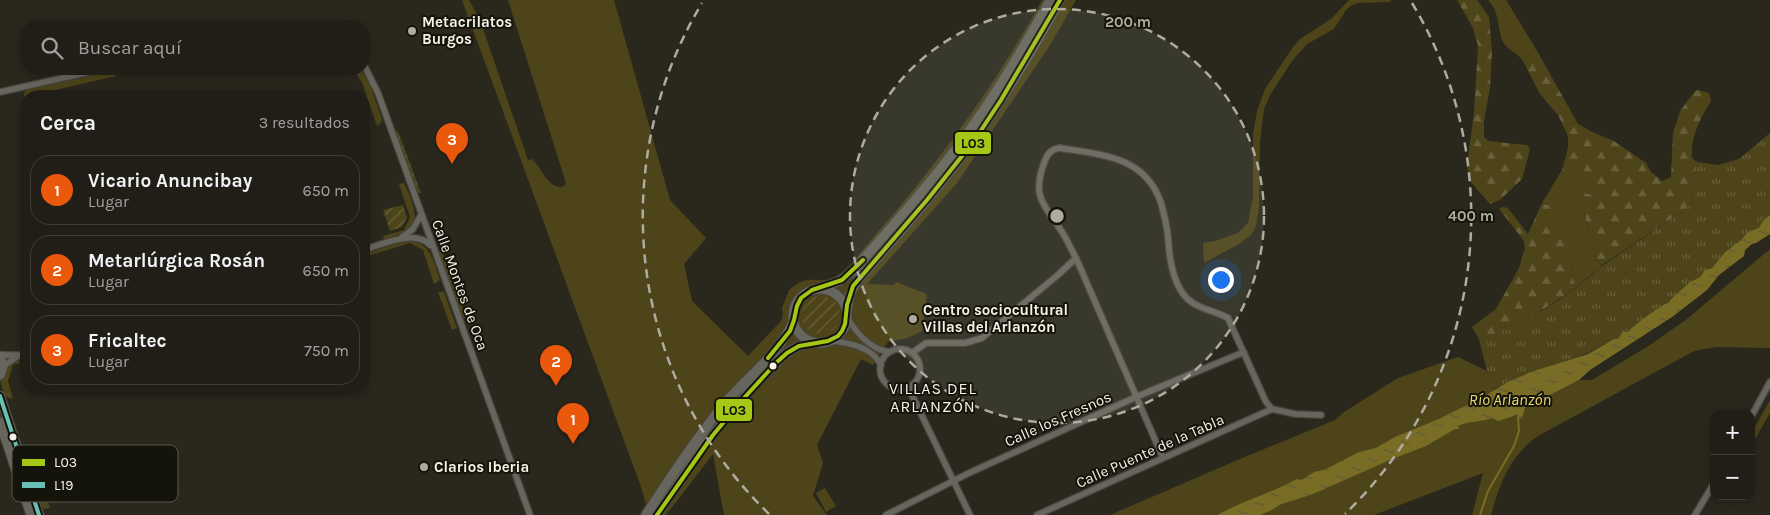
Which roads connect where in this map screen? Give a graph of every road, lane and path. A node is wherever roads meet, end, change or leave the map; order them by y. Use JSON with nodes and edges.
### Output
{"nodes":[{"id":1,"x":1050,"y":0,"type":"edge"},
{"id":2,"x":1060,"y":0,"type":"edge"},
{"id":3,"x":76,"y":75,"type":"edge"},
{"id":4,"x":369,"y":75,"type":"edge"},
{"id":5,"x":0,"y":92,"type":"edge"},
{"id":6,"x":421,"y":215,"type":"junction"},
{"id":7,"x":401,"y":238,"type":"junction"},
{"id":8,"x":432,"y":246,"type":"junction"},
{"id":9,"x":370,"y":248,"type":"edge"},
{"id":10,"x":1076,"y":258,"type":"junction"},
{"id":11,"x":817,"y":289,"type":"junction"},
{"id":12,"x":847,"y":314,"type":"junction"},
{"id":13,"x":794,"y":319,"type":"junction"},
{"id":14,"x":829,"y":341,"type":"junction"},
{"id":15,"x":814,"y":342,"type":"junction"},
{"id":16,"x":890,"y":352,"type":"junction"},
{"id":17,"x":1244,"y":352,"type":"junction"},
{"id":18,"x":20,"y":354,"type":"edge"},
{"id":19,"x":912,"y":354,"type":"junction"},
{"id":20,"x":0,"y":355,"type":"edge"},
{"id":21,"x":20,"y":356,"type":"edge"},
{"id":22,"x":881,"y":365,"type":"junction"},
{"id":23,"x":1,"y":370,"type":"edge"},
{"id":24,"x":1770,"y":382,"type":"edge"},
{"id":25,"x":908,"y":387,"type":"junction"},
{"id":26,"x":0,"y":396,"type":"edge"},
{"id":27,"x":1136,"y":397,"type":"junction"},
{"id":28,"x":1272,"y":409,"type":"junction"},
{"id":29,"x":1755,"y":410,"type":"edge"},
{"id":30,"x":1321,"y":416,"type":"dead end"},
{"id":31,"x":0,"y":422,"type":"edge"},
{"id":32,"x":16,"y":445,"type":"edge"},
{"id":33,"x":12,"y":458,"type":"edge"},
{"id":34,"x":1163,"y":458,"type":"junction"},
{"id":35,"x":953,"y":481,"type":"junction"},
{"id":36,"x":1710,"y":490,"type":"edge"},
{"id":37,"x":27,"y":502,"type":"edge"},
{"id":38,"x":35,"y":502,"type":"edge"},
{"id":39,"x":31,"y":515,"type":"edge"},
{"id":40,"x":39,"y":515,"type":"edge"},
{"id":41,"x":530,"y":515,"type":"edge"},
{"id":42,"x":646,"y":515,"type":"edge"},
{"id":43,"x":657,"y":515,"type":"edge"},
{"id":44,"x":886,"y":515,"type":"edge"},
{"id":45,"x":970,"y":515,"type":"edge"},
{"id":46,"x":1037,"y":515,"type":"edge"},
{"id":47,"x":1695,"y":515,"type":"edge"}],
"edges":[{"from":1,"to":11,"type":"street"},
{"from":2,"to":12,"type":"street"},
{"from":3,"to":5,"type":"street"},
{"from":4,"to":6,"type":"street","name":"Calle Montes de Oca"},
{"from":6,"to":7,"type":"street"},
{"from":6,"to":8,"type":"street","name":"Calle Montes de Oca"},
{"from":7,"to":8,"type":"street"},
{"from":7,"to":9,"type":"street"},
{"from":8,"to":41,"type":"street","name":"Calle Montes de Oca"},
{"from":10,"to":17,"type":"street"},
{"from":10,"to":19,"type":"street"},
{"from":10,"to":27,"type":"street"},
{"from":11,"to":12,"type":"street"},
{"from":11,"to":13,"type":"street"},
{"from":12,"to":14,"type":"street"},
{"from":12,"to":16,"type":"street"},
{"from":13,"to":15,"type":"street"},
{"from":13,"to":42,"type":"street"},
{"from":14,"to":15,"type":"street"},
{"from":14,"to":22,"type":"street"},
{"from":15,"to":43,"type":"street"},
{"from":16,"to":19,"type":"street"},
{"from":16,"to":22,"type":"street"},
{"from":17,"to":27,"type":"street","name":"Calle los Fresnos"},
{"from":17,"to":28,"type":"street"},
{"from":18,"to":20,"type":"street"},
{"from":19,"to":25,"type":"street"},
{"from":20,"to":23,"type":"street"},
{"from":21,"to":23,"type":"street"},
{"from":22,"to":25,"type":"street"},
{"from":24,"to":29,"type":"street"},
{"from":25,"to":35,"type":"street"},
{"from":26,"to":32,"type":"street"},
{"from":27,"to":34,"type":"street"},
{"from":27,"to":35,"type":"street","name":"Calle los Fresnos"},
{"from":28,"to":30,"type":"street"},
{"from":28,"to":34,"type":"street","name":"Calle Puente de la Tabla"},
{"from":31,"to":33,"type":"street"},
{"from":34,"to":46,"type":"street","name":"Calle Puente de la Tabla"},
{"from":35,"to":44,"type":"street","name":"Calle los Fresnos"},
{"from":35,"to":45,"type":"street"},
{"from":36,"to":47,"type":"street"},
{"from":37,"to":39,"type":"street"},
{"from":38,"to":40,"type":"street"}]}
